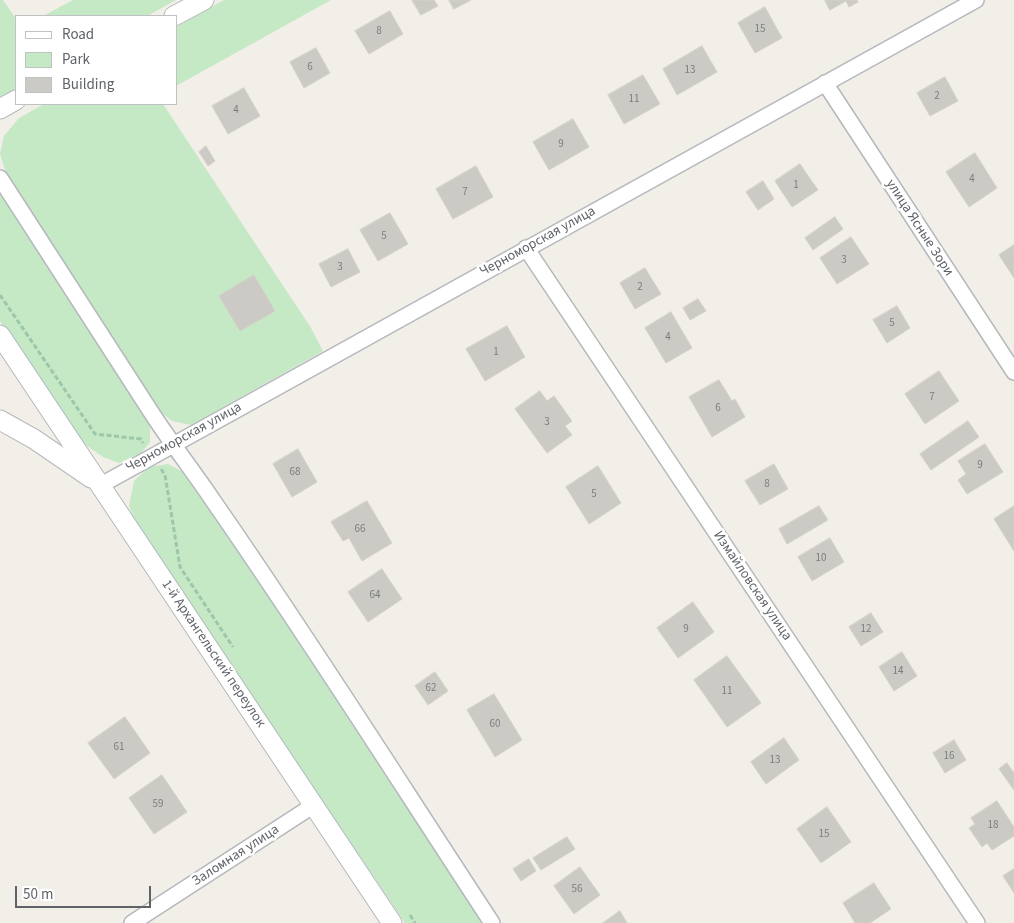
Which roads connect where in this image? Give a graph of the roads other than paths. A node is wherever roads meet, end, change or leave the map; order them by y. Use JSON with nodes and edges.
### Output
{"nodes":[{"id":1,"x":204,"y":0,"type":"edge"},
{"id":2,"x":976,"y":0,"type":"edge"},
{"id":3,"x":176,"y":15,"type":"edge"},
{"id":4,"x":825,"y":83,"type":"junction"},
{"id":5,"x":15,"y":101,"type":"edge"},
{"id":6,"x":0,"y":109,"type":"edge"},
{"id":7,"x":0,"y":178,"type":"edge"},
{"id":8,"x":526,"y":248,"type":"junction"},
{"id":9,"x":0,"y":335,"type":"edge"},
{"id":10,"x":1014,"y":372,"type":"edge"},
{"id":11,"x":0,"y":420,"type":"edge"},
{"id":12,"x":173,"y":445,"type":"junction"},
{"id":13,"x":101,"y":484,"type":"junction"},
{"id":14,"x":314,"y":805,"type":"junction"},
{"id":15,"x":132,"y":923,"type":"edge"},
{"id":16,"x":392,"y":923,"type":"edge"},
{"id":17,"x":492,"y":923,"type":"edge"},
{"id":18,"x":977,"y":923,"type":"edge"}],
"edges":[{"from":1,"to":3,"type":"street"},
{"from":2,"to":4,"type":"street","name":"Черноморская улица"},
{"from":4,"to":8,"type":"street","name":"Черноморская улица"},
{"from":4,"to":10,"type":"street","name":"улица Ясные Зори"},
{"from":5,"to":6,"type":"street"},
{"from":7,"to":12,"type":"street"},
{"from":8,"to":12,"type":"street","name":"Черноморская улица"},
{"from":8,"to":18,"type":"street","name":"Измайловская улица"},
{"from":9,"to":13,"type":"street"},
{"from":11,"to":13,"type":"street","name":"1-й Архангельский переулок"},
{"from":12,"to":13,"type":"street","name":"Черноморская улица"},
{"from":12,"to":17,"type":"street"},
{"from":13,"to":14,"type":"street","name":"1-й Архангельский переулок"},
{"from":14,"to":15,"type":"street","name":"Заломная улица"},
{"from":14,"to":16,"type":"street","name":"1-й Архангельский переулок"}]}
